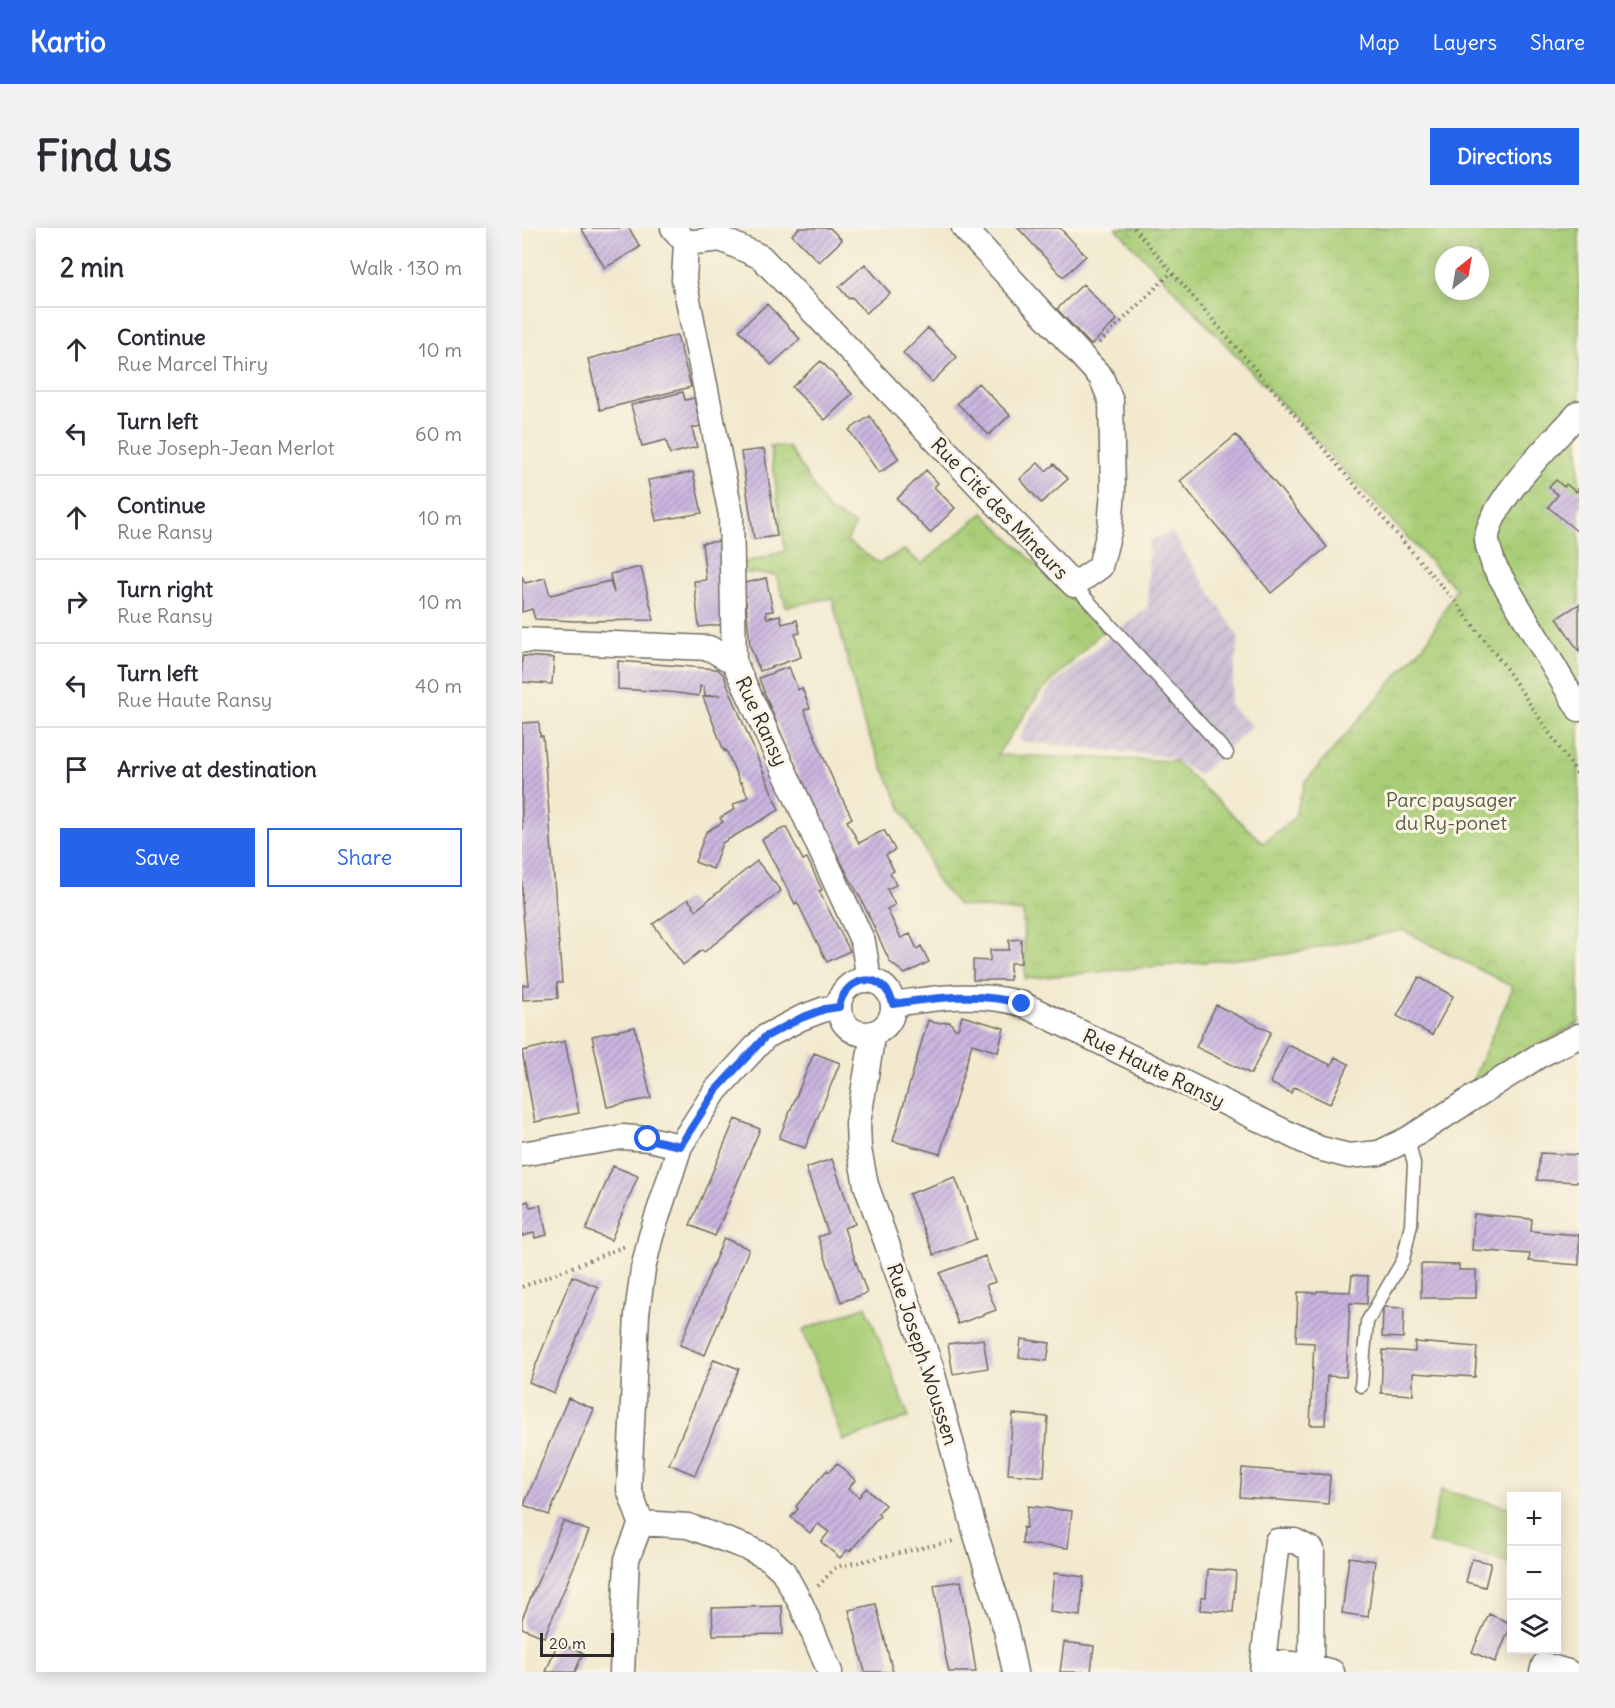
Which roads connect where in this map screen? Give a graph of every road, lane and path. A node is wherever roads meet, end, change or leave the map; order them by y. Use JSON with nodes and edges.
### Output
{"nodes":[{"id":1,"x":964,"y":228,"type":"edge"},
{"id":2,"x":1134,"y":228,"type":"edge"},
{"id":3,"x":680,"y":235,"type":"edge"},
{"id":4,"x":1172,"y":272,"type":"junction"},
{"id":5,"x":1084,"y":358,"type":"junction"},
{"id":6,"x":1579,"y":413,"type":"edge"},
{"id":7,"x":1074,"y":585,"type":"junction"},
{"id":8,"x":522,"y":640,"type":"edge"},
{"id":9,"x":734,"y":662,"type":"junction"},
{"id":10,"x":1579,"y":709,"type":"edge"},
{"id":11,"x":1227,"y":753,"type":"dead end"},
{"id":12,"x":1577,"y":769,"type":"edge"},
{"id":13,"x":1579,"y":777,"type":"edge"},
{"id":14,"x":865,"y":980,"type":"junction"},
{"id":15,"x":893,"y":1004,"type":"junction"},
{"id":16,"x":839,"y":1007,"type":"junction"},
{"id":17,"x":872,"y":1034,"type":"junction"},
{"id":18,"x":1579,"y":1036,"type":"edge"},
{"id":19,"x":1408,"y":1138,"type":"junction"},
{"id":20,"x":680,"y":1146,"type":"junction"},
{"id":21,"x":522,"y":1154,"type":"edge"},
{"id":22,"x":651,"y":1236,"type":"junction"},
{"id":23,"x":522,"y":1287,"type":"edge"},
{"id":24,"x":1361,"y":1386,"type":"dead end"},
{"id":25,"x":641,"y":1523,"type":"junction"},
{"id":26,"x":976,"y":1535,"type":"junction"},
{"id":27,"x":801,"y":1604,"type":"junction"},
{"id":28,"x":1262,"y":1666,"type":"edge"},
{"id":29,"x":1321,"y":1669,"type":"edge"},
{"id":30,"x":622,"y":1672,"type":"edge"},
{"id":31,"x":830,"y":1672,"type":"edge"},
{"id":32,"x":1015,"y":1672,"type":"edge"},
{"id":33,"x":1542,"y":1672,"type":"edge"},
{"id":34,"x":1568,"y":1672,"type":"edge"}],
"edges":[{"from":1,"to":5,"type":"street","name":"Rue Cité des Mineurs"},
{"from":2,"to":4,"type":"path"},
{"from":3,"to":7,"type":"street","name":"Rue Cité des Mineurs"},
{"from":3,"to":9,"type":"street","name":"Rue Cité des Mineurs"},
{"from":4,"to":5,"type":"path"},
{"from":4,"to":12,"type":"path"},
{"from":5,"to":7,"type":"street","name":"Rue Cité des Mineurs"},
{"from":6,"to":10,"type":"street"},
{"from":7,"to":11,"type":"lane"},
{"from":8,"to":9,"type":"street","name":"Rue Ransy"},
{"from":9,"to":14,"type":"street","name":"Rue Ransy"},
{"from":12,"to":13,"type":"path"},
{"from":14,"to":15,"type":"street"},
{"from":14,"to":16,"type":"street"},
{"from":15,"to":17,"type":"street"},
{"from":15,"to":19,"type":"street","name":"Rue Haute Ransy"},
{"from":16,"to":17,"type":"street"},
{"from":16,"to":20,"type":"street"},
{"from":17,"to":26,"type":"street","name":"Rue Joseph Woussen"},
{"from":18,"to":19,"type":"street","name":"Rue Haute Ransy"},
{"from":19,"to":24,"type":"lane"},
{"from":20,"to":21,"type":"street"},
{"from":20,"to":22,"type":"street"},
{"from":22,"to":23,"type":"path"},
{"from":22,"to":25,"type":"street"},
{"from":25,"to":27,"type":"street"},
{"from":25,"to":30,"type":"street"},
{"from":26,"to":27,"type":"path"},
{"from":26,"to":32,"type":"street","name":"Rue Joseph Woussen"},
{"from":27,"to":31,"type":"street"},
{"from":28,"to":29,"type":"street"},
{"from":28,"to":29,"type":"street"},
{"from":33,"to":34,"type":"street"}]}
